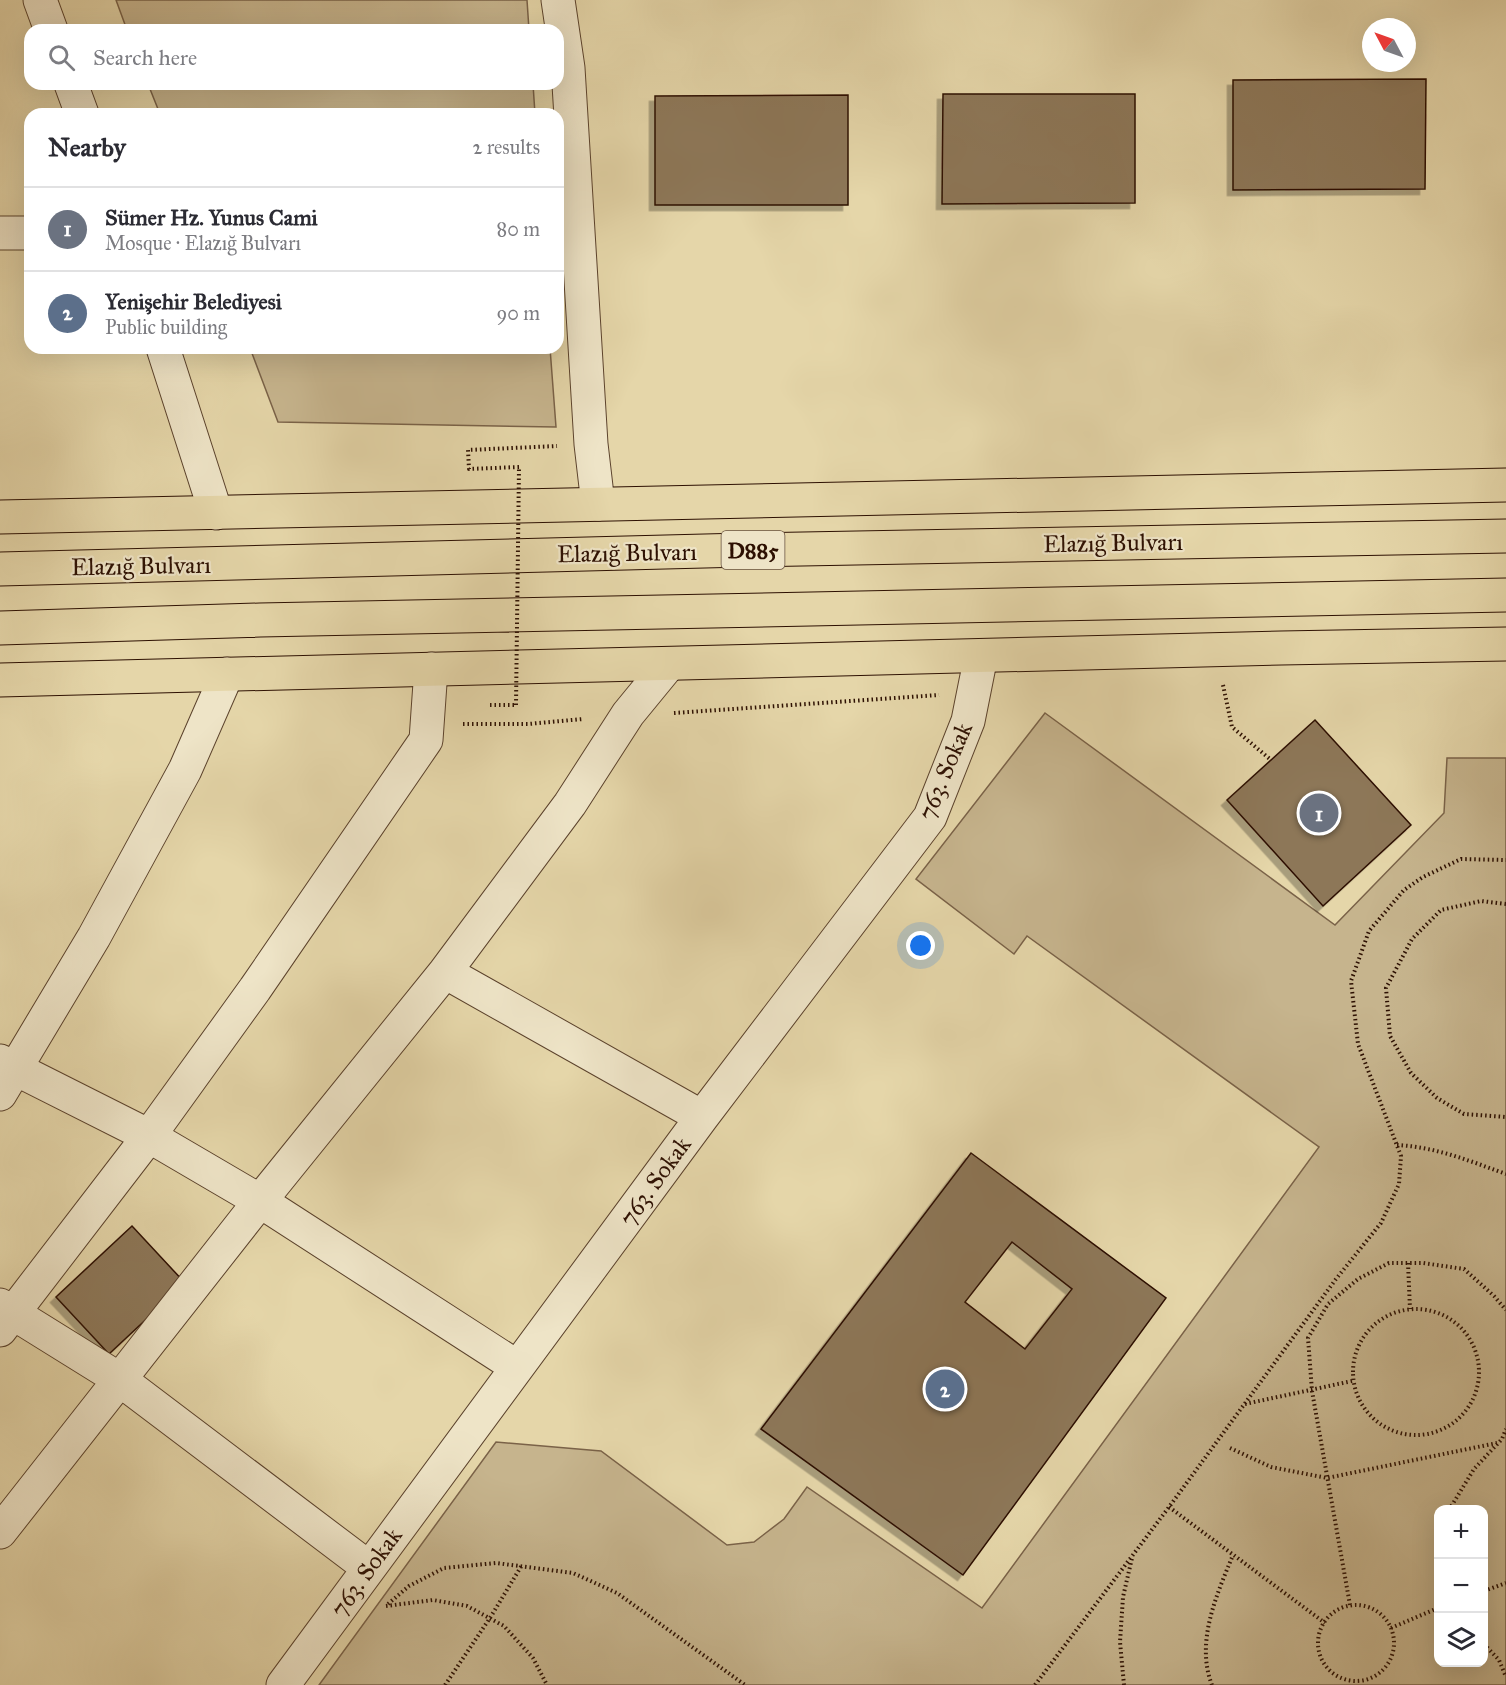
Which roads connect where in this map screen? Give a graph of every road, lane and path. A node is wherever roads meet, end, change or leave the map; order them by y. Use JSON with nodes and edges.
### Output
{"nodes":[{"id":1,"x":40,"y":0,"type":"edge"},
{"id":2,"x":558,"y":0,"type":"edge"},
{"id":3,"x":49,"y":24,"type":"edge"},
{"id":4,"x":562,"y":24,"type":"edge"},
{"id":5,"x":564,"y":41,"type":"edge"},
{"id":6,"x":73,"y":90,"type":"edge"},
{"id":7,"x":80,"y":108,"type":"edge"},
{"id":8,"x":0,"y":233,"type":"edge"},
{"id":9,"x":24,"y":233,"type":"edge"},
{"id":10,"x":165,"y":354,"type":"edge"},
{"id":11,"x":591,"y":444,"type":"junction"},
{"id":12,"x":1506,"y":485,"type":"edge"},
{"id":13,"x":598,"y":504,"type":"junction"},
{"id":14,"x":216,"y":513,"type":"junction"},
{"id":15,"x":0,"y":517,"type":"edge"},
{"id":16,"x":1506,"y":536,"type":"edge"},
{"id":17,"x":0,"y":569,"type":"edge"},
{"id":18,"x":1506,"y":595,"type":"edge"},
{"id":19,"x":0,"y":628,"type":"edge"},
{"id":20,"x":1506,"y":644,"type":"edge"},
{"id":21,"x":981,"y":656,"type":"junction"},
{"id":22,"x":669,"y":664,"type":"junction"},
{"id":23,"x":431,"y":669,"type":"junction"},
{"id":24,"x":227,"y":674,"type":"junction"},
{"id":25,"x":0,"y":680,"type":"edge"},
{"id":26,"x":1235,"y":685,"type":"dead end"},
{"id":27,"x":1211,"y":686,"type":"dead end"},
{"id":28,"x":1223,"y":686,"type":"junction"},
{"id":29,"x":974,"y":692,"type":"junction"},
{"id":30,"x":484,"y":705,"type":"dead end"},
{"id":31,"x":628,"y":714,"type":"junction"},
{"id":32,"x":463,"y":715,"type":"dead end"},
{"id":33,"x":1271,"y":760,"type":"dead end"},
{"id":34,"x":1506,"y":860,"type":"edge"},
{"id":35,"x":1506,"y":904,"type":"edge"},
{"id":36,"x":445,"y":972,"type":"junction"},
{"id":37,"x":5,"y":1074,"type":"edge"},
{"id":38,"x":702,"y":1117,"type":"junction"},
{"id":39,"x":1506,"y":1117,"type":"edge"},
{"id":40,"x":149,"y":1136,"type":"junction"},
{"id":41,"x":1397,"y":1145,"type":"junction"},
{"id":42,"x":1506,"y":1174,"type":"edge"},
{"id":43,"x":260,"y":1201,"type":"junction"},
{"id":44,"x":1408,"y":1263,"type":"junction"},
{"id":45,"x":1410,"y":1309,"type":"junction"},
{"id":46,"x":1506,"y":1310,"type":"edge"},
{"id":47,"x":4,"y":1316,"type":"edge"},
{"id":48,"x":517,"y":1366,"type":"junction"},
{"id":49,"x":119,"y":1379,"type":"junction"},
{"id":50,"x":1353,"y":1381,"type":"junction"},
{"id":51,"x":1312,"y":1391,"type":"junction"},
{"id":52,"x":1244,"y":1404,"type":"junction"},
{"id":53,"x":1506,"y":1429,"type":"edge"},
{"id":54,"x":1497,"y":1443,"type":"junction"},
{"id":55,"x":1230,"y":1448,"type":"dead end"},
{"id":56,"x":1327,"y":1478,"type":"junction"},
{"id":57,"x":1451,"y":1505,"type":"edge"},
{"id":58,"x":1169,"y":1507,"type":"junction"},
{"id":59,"x":0,"y":1532,"type":"edge"},
{"id":60,"x":1233,"y":1555,"type":"junction"},
{"id":61,"x":1132,"y":1556,"type":"junction"},
{"id":62,"x":522,"y":1565,"type":"junction"},
{"id":63,"x":369,"y":1568,"type":"junction"},
{"id":64,"x":1506,"y":1583,"type":"edge"},
{"id":65,"x":1488,"y":1590,"type":"edge"},
{"id":66,"x":1350,"y":1605,"type":"junction"},
{"id":67,"x":1434,"y":1610,"type":"edge"},
{"id":68,"x":490,"y":1618,"type":"junction"},
{"id":69,"x":1325,"y":1623,"type":"junction"},
{"id":70,"x":1391,"y":1628,"type":"junction"},
{"id":71,"x":1488,"y":1648,"type":"edge"},
{"id":72,"x":1506,"y":1677,"type":"edge"},
{"id":73,"x":1356,"y":1683,"type":"edge"},
{"id":74,"x":283,"y":1685,"type":"edge"},
{"id":75,"x":445,"y":1685,"type":"edge"},
{"id":76,"x":547,"y":1685,"type":"edge"},
{"id":77,"x":745,"y":1685,"type":"edge"},
{"id":78,"x":1035,"y":1685,"type":"edge"},
{"id":79,"x":1124,"y":1685,"type":"edge"},
{"id":80,"x":1212,"y":1685,"type":"edge"}],
"edges":[{"from":1,"to":3,"type":"street"},
{"from":2,"to":4,"type":"street"},
{"from":5,"to":11,"type":"street"},
{"from":6,"to":7,"type":"street"},
{"from":8,"to":9,"type":"street"},
{"from":10,"to":14,"type":"street"},
{"from":11,"to":13,"type":"street"},
{"from":11,"to":30,"type":"path","bridge":true},
{"from":12,"to":13,"type":"highway"},
{"from":13,"to":14,"type":"highway"},
{"from":14,"to":15,"type":"highway"},
{"from":16,"to":17,"type":"highway","name":"Elazığ Bulvarı","number":"D885"},
{"from":18,"to":19,"type":"highway"},
{"from":20,"to":21,"type":"highway"},
{"from":21,"to":22,"type":"highway"},
{"from":21,"to":29,"type":"street","name":"763. Sokak"},
{"from":22,"to":23,"type":"highway"},
{"from":22,"to":31,"type":"street"},
{"from":23,"to":24,"type":"highway"},
{"from":23,"to":40,"type":"street"},
{"from":24,"to":25,"type":"highway"},
{"from":24,"to":37,"type":"street"},
{"from":26,"to":28,"type":"path"},
{"from":27,"to":28,"type":"path"},
{"from":28,"to":33,"type":"path"},
{"from":29,"to":31,"type":"path"},
{"from":29,"to":38,"type":"street","name":"763. Sokak"},
{"from":31,"to":32,"type":"path"},
{"from":31,"to":36,"type":"street"},
{"from":34,"to":41,"type":"path"},
{"from":35,"to":39,"type":"path"},
{"from":36,"to":38,"type":"street"},
{"from":36,"to":43,"type":"street"},
{"from":37,"to":40,"type":"street"},
{"from":38,"to":48,"type":"street","name":"763. Sokak"},
{"from":40,"to":43,"type":"street"},
{"from":40,"to":47,"type":"street"},
{"from":41,"to":42,"type":"path"},
{"from":41,"to":52,"type":"path"},
{"from":43,"to":48,"type":"street"},
{"from":43,"to":49,"type":"street"},
{"from":44,"to":45,"type":"path"},
{"from":44,"to":46,"type":"path"},
{"from":44,"to":51,"type":"path"},
{"from":45,"to":50,"type":"path"},
{"from":45,"to":50,"type":"path"},
{"from":47,"to":49,"type":"street"},
{"from":48,"to":63,"type":"street","name":"763. Sokak"},
{"from":49,"to":59,"type":"street"},
{"from":49,"to":63,"type":"street"},
{"from":50,"to":51,"type":"path"},
{"from":51,"to":52,"type":"path"},
{"from":51,"to":56,"type":"path"},
{"from":52,"to":58,"type":"path"},
{"from":53,"to":54,"type":"path"},
{"from":54,"to":56,"type":"path"},
{"from":54,"to":57,"type":"path"},
{"from":55,"to":56,"type":"path"},
{"from":56,"to":66,"type":"path"},
{"from":58,"to":60,"type":"path"},
{"from":58,"to":61,"type":"path"},
{"from":60,"to":69,"type":"path"},
{"from":60,"to":80,"type":"path"},
{"from":61,"to":78,"type":"path"},
{"from":61,"to":79,"type":"path"},
{"from":62,"to":68,"type":"path"},
{"from":62,"to":68,"type":"path"},
{"from":62,"to":77,"type":"path"},
{"from":63,"to":74,"type":"street","name":"763. Sokak"},
{"from":64,"to":65,"type":"path"},
{"from":66,"to":69,"type":"path"},
{"from":66,"to":70,"type":"path"},
{"from":67,"to":70,"type":"path"},
{"from":68,"to":75,"type":"path"},
{"from":68,"to":76,"type":"path"},
{"from":69,"to":73,"type":"path"},
{"from":70,"to":73,"type":"path"},
{"from":71,"to":72,"type":"path"}]}
